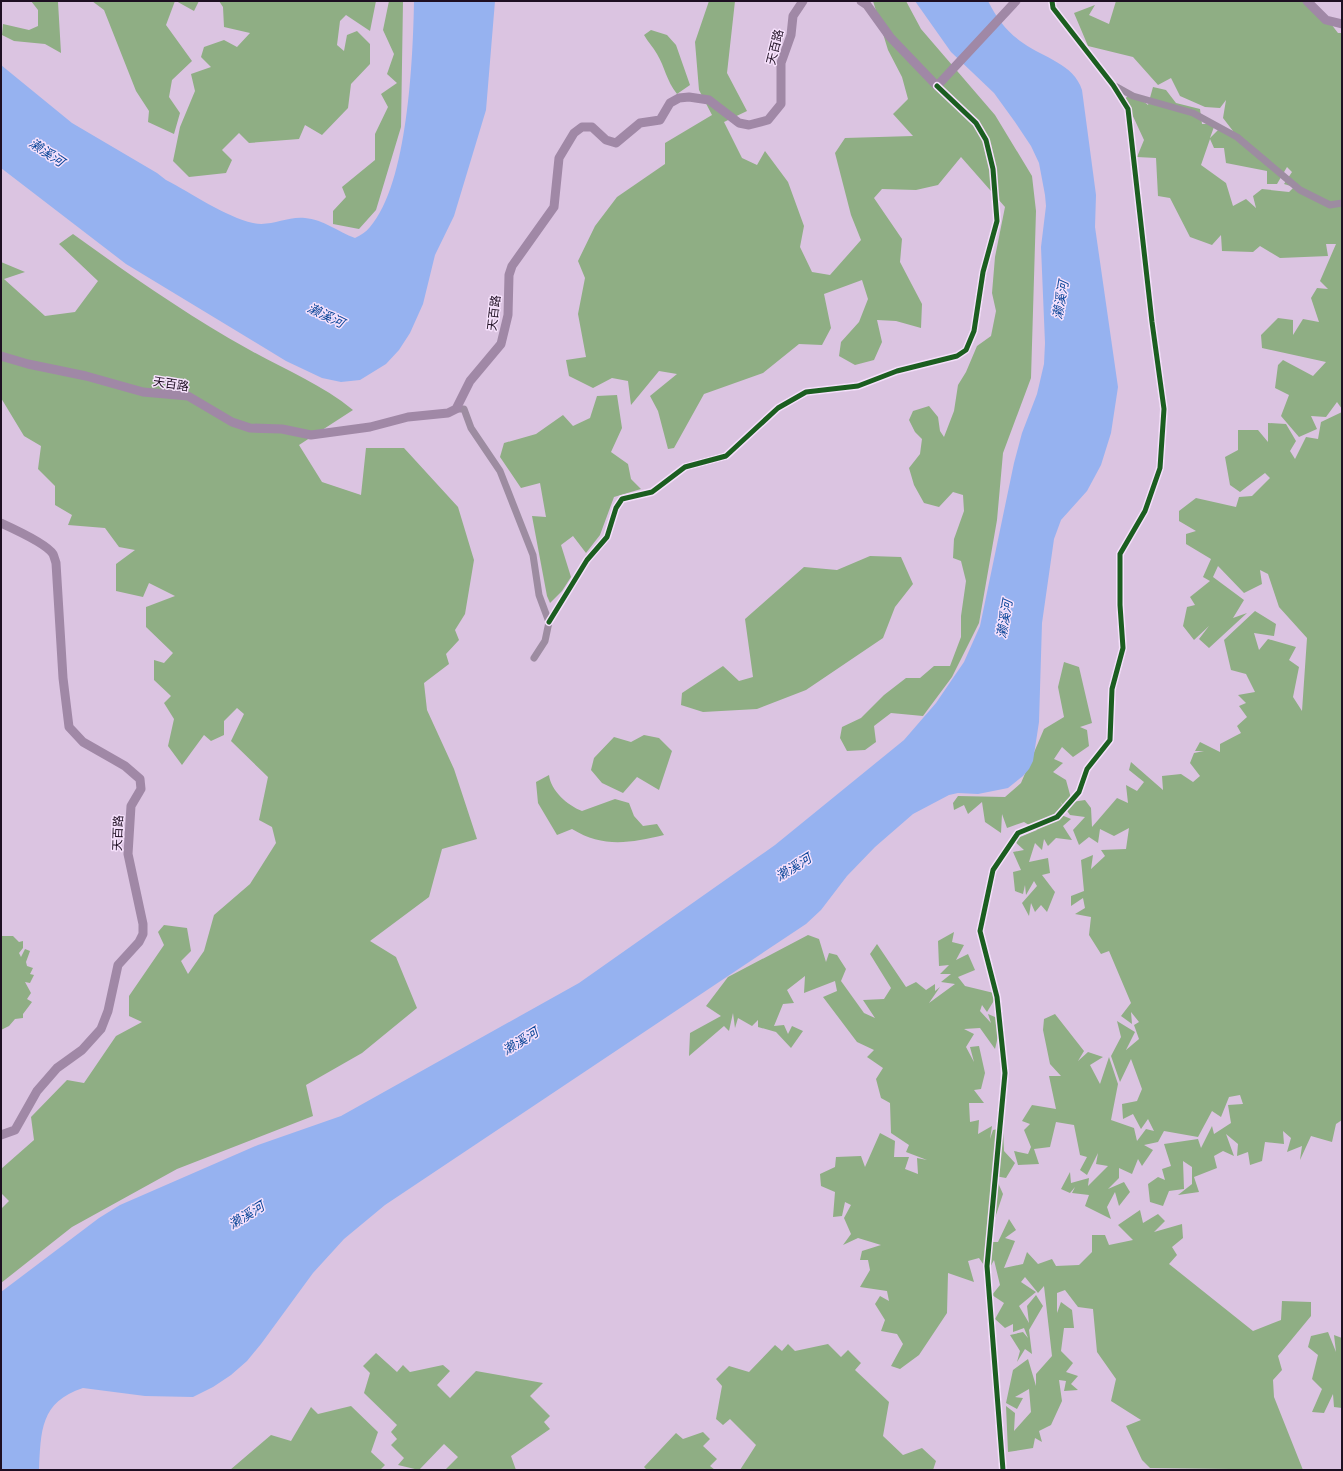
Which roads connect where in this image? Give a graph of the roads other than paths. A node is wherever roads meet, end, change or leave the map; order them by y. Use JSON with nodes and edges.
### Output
{"nodes":[{"id":1,"x":803,"y":1,"type":"edge"},
{"id":2,"x":861,"y":1,"type":"edge"},
{"id":3,"x":1016,"y":1,"type":"edge"},
{"id":4,"x":1052,"y":1,"type":"edge"},
{"id":5,"x":1307,"y":1,"type":"edge"},
{"id":6,"x":1342,"y":24,"type":"edge"},
{"id":7,"x":1113,"y":85,"type":"junction"},
{"id":8,"x":937,"y":86,"type":"junction"},
{"id":9,"x":1342,"y":203,"type":"edge"},
{"id":10,"x":1,"y":356,"type":"edge"},
{"id":11,"x":456,"y":408,"type":"junction"},
{"id":12,"x":1,"y":523,"type":"edge"},
{"id":13,"x":549,"y":622,"type":"junction"},
{"id":14,"x":534,"y":658,"type":"dead end"},
{"id":15,"x":1,"y":1135,"type":"edge"},
{"id":16,"x":1003,"y":1470,"type":"edge"}],
"edges":[{"from":1,"to":11,"type":"main road","name":"天百路"},
{"from":2,"to":8,"type":"main road"},
{"from":3,"to":8,"type":"main road"},
{"from":4,"to":7,"type":"street"},
{"from":5,"to":6,"type":"main road"},
{"from":7,"to":9,"type":"street"},
{"from":7,"to":16,"type":"street"},
{"from":8,"to":13,"type":"street"},
{"from":10,"to":11,"type":"main road","name":"天百路"},
{"from":11,"to":13,"type":"street"},
{"from":12,"to":15,"type":"main road","name":"天百路"},
{"from":13,"to":14,"type":"street"}]}
